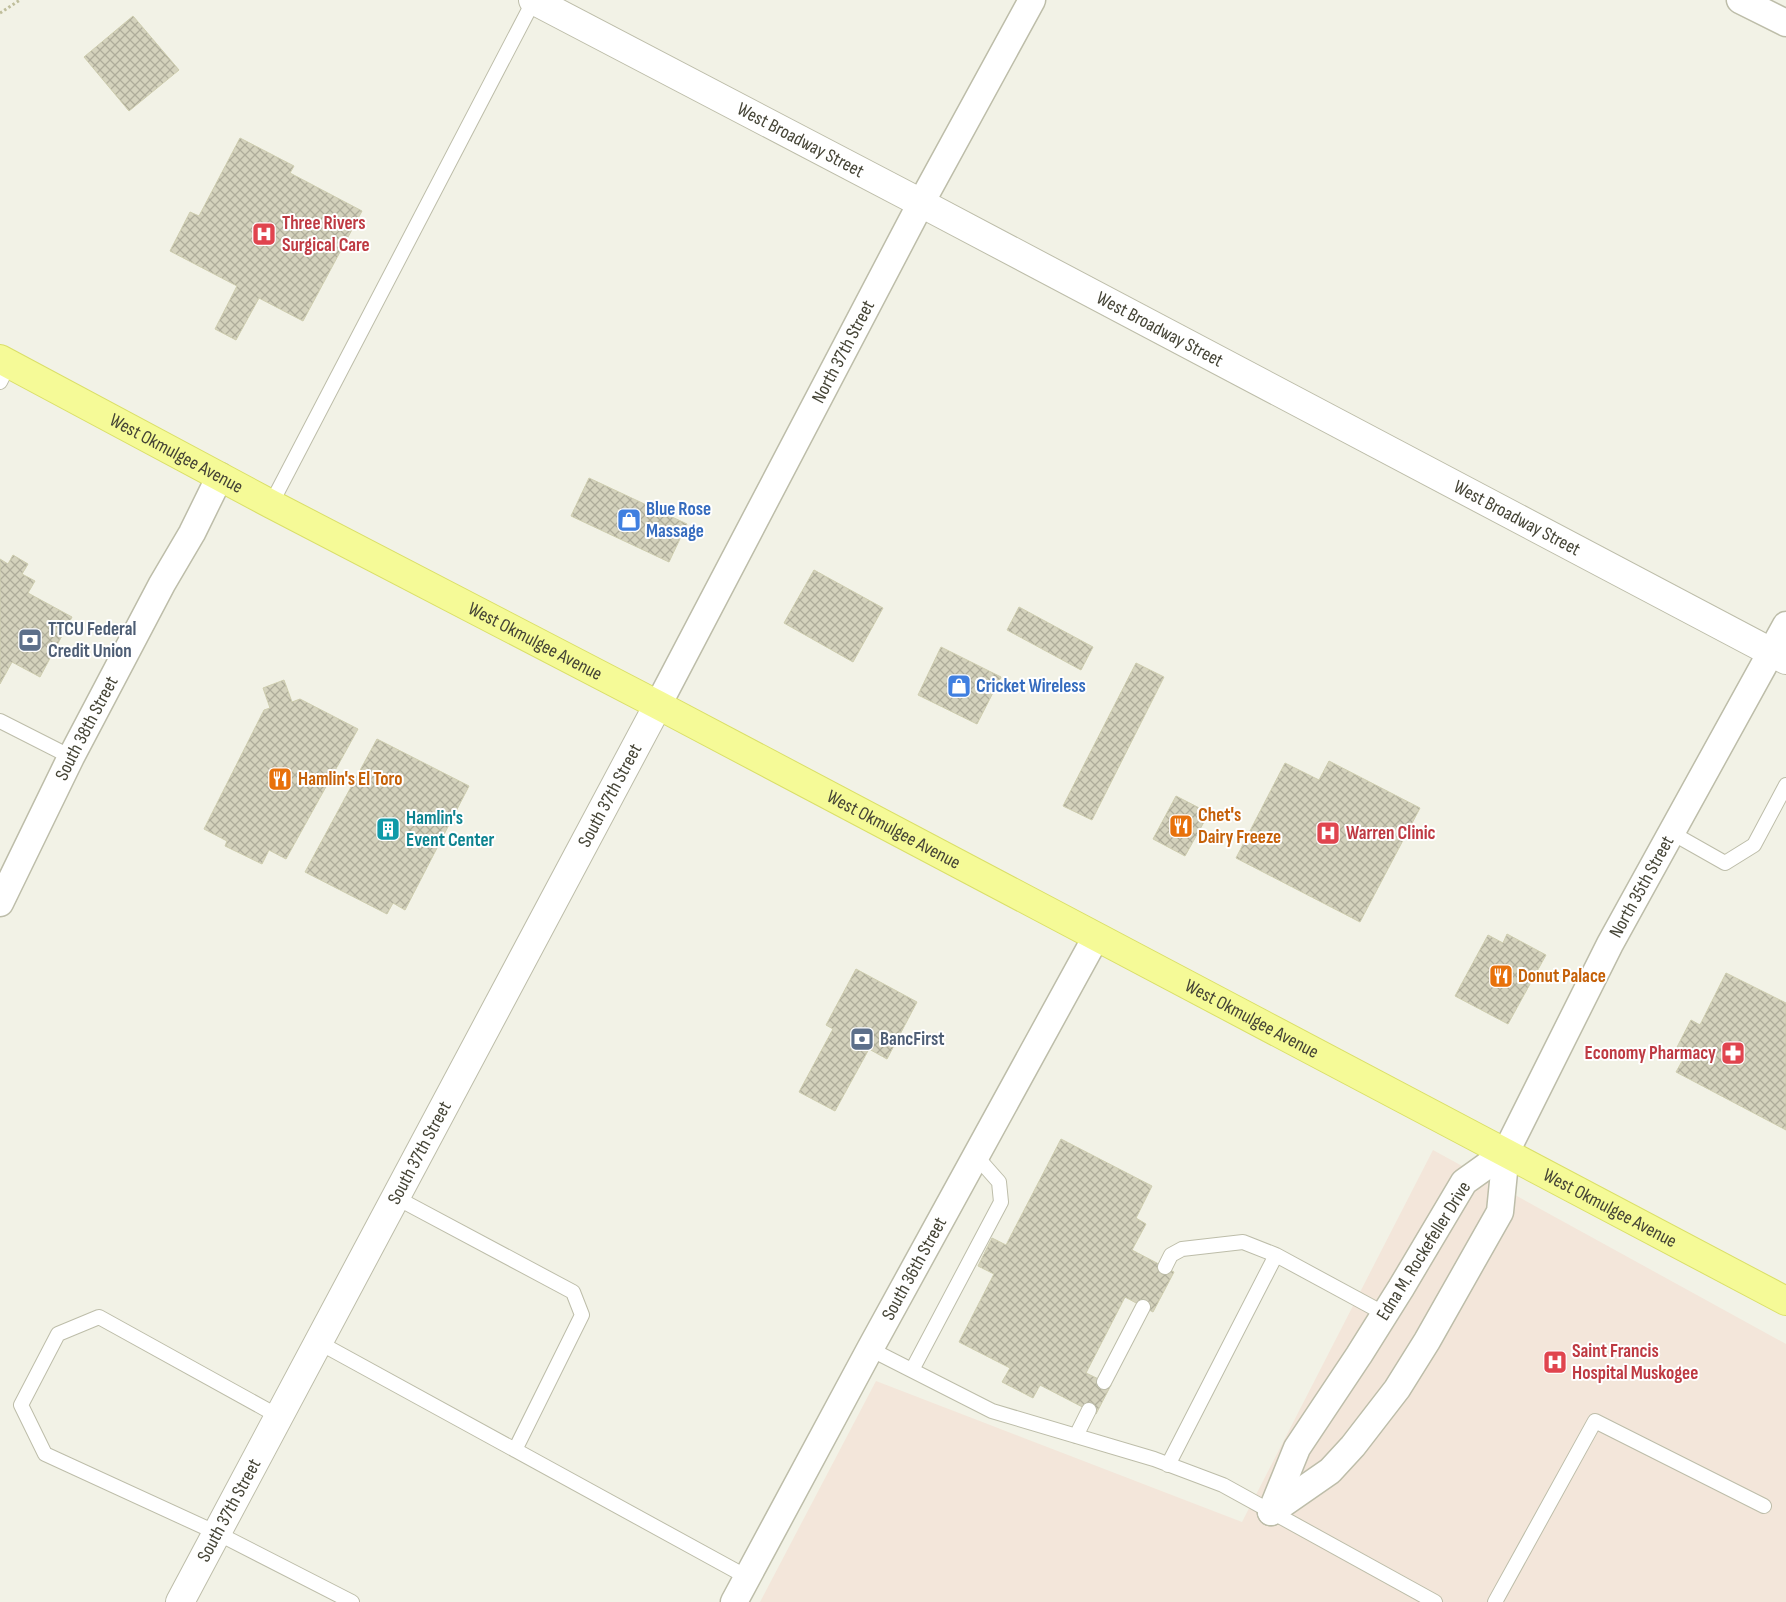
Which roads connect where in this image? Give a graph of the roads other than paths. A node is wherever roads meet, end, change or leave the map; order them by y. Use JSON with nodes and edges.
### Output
{"nodes":[{"id":1,"x":533,"y":0,"type":"edge"},
{"id":2,"x":1032,"y":0,"type":"edge"},
{"id":3,"x":1740,"y":0,"type":"edge"},
{"id":4,"x":1786,"y":23,"type":"edge"},
{"id":5,"x":921,"y":202,"type":"junction"},
{"id":6,"x":3,"y":368,"type":"edge"},
{"id":7,"x":220,"y":476,"type":"junction"},
{"id":8,"x":270,"y":504,"type":"junction"},
{"id":9,"x":1786,"y":625,"type":"edge"},
{"id":10,"x":1779,"y":656,"type":"edge"},
{"id":11,"x":658,"y":704,"type":"junction"},
{"id":12,"x":0,"y":721,"type":"edge"},
{"id":13,"x":71,"y":757,"type":"junction"},
{"id":14,"x":1786,"y":785,"type":"edge"},
{"id":15,"x":1672,"y":833,"type":"junction"},
{"id":16,"x":0,"y":902,"type":"edge"},
{"id":17,"x":1096,"y":937,"type":"junction"},
{"id":18,"x":1506,"y":1152,"type":"junction"},
{"id":19,"x":976,"y":1156,"type":"junction"},
{"id":20,"x":395,"y":1197,"type":"junction"},
{"id":21,"x":1276,"y":1255,"type":"junction"},
{"id":22,"x":1165,"y":1267,"type":"dead end"},
{"id":23,"x":1786,"y":1301,"type":"edge"},
{"id":24,"x":1143,"y":1307,"type":"dead end"},
{"id":25,"x":1385,"y":1314,"type":"junction"},
{"id":26,"x":318,"y":1342,"type":"junction"},
{"id":27,"x":870,"y":1349,"type":"junction"},
{"id":28,"x":912,"y":1370,"type":"junction"},
{"id":29,"x":1104,"y":1382,"type":"dead end"},
{"id":30,"x":1089,"y":1410,"type":"dead end"},
{"id":31,"x":278,"y":1416,"type":"junction"},
{"id":32,"x":1076,"y":1436,"type":"junction"},
{"id":33,"x":515,"y":1450,"type":"junction"},
{"id":34,"x":1168,"y":1465,"type":"junction"},
{"id":35,"x":1764,"y":1506,"type":"dead end"},
{"id":36,"x":1271,"y":1512,"type":"junction"},
{"id":37,"x":217,"y":1533,"type":"junction"},
{"id":38,"x":747,"y":1577,"type":"junction"},
{"id":39,"x":187,"y":1600,"type":"edge"},
{"id":40,"x":352,"y":1602,"type":"edge"},
{"id":41,"x":734,"y":1602,"type":"edge"},
{"id":42,"x":1435,"y":1602,"type":"edge"},
{"id":43,"x":1495,"y":1602,"type":"edge"}],
"edges":[{"from":1,"to":5,"type":"street","name":"West Broadway Street"},
{"from":1,"to":8,"type":"lane"},
{"from":2,"to":5,"type":"street","name":"North 37th Street"},
{"from":3,"to":4,"type":"street"},
{"from":5,"to":10,"type":"street","name":"West Broadway Street"},
{"from":5,"to":11,"type":"street","name":"North 37th Street"},
{"from":6,"to":7,"type":"main road","name":"West Okmulgee Avenue"},
{"from":7,"to":8,"type":"main road","name":"West Okmulgee Avenue"},
{"from":7,"to":13,"type":"street","name":"South 38th Street"},
{"from":8,"to":11,"type":"main road","name":"West Okmulgee Avenue"},
{"from":9,"to":10,"type":"street","name":"North 35th Street"},
{"from":10,"to":15,"type":"street","name":"North 35th Street"},
{"from":11,"to":17,"type":"main road","name":"West Okmulgee Avenue"},
{"from":11,"to":20,"type":"street","name":"South 37th Street"},
{"from":12,"to":13,"type":"lane"},
{"from":13,"to":16,"type":"street","name":"South 38th Street"},
{"from":14,"to":15,"type":"lane"},
{"from":15,"to":18,"type":"street","name":"North 35th Street"},
{"from":17,"to":18,"type":"main road","name":"West Okmulgee Avenue"},
{"from":17,"to":19,"type":"street","name":"South 36th Street"},
{"from":18,"to":23,"type":"main road","name":"West Okmulgee Avenue"},
{"from":18,"to":25,"type":"street","name":"Edna M. Rockefeller Drive"},
{"from":18,"to":36,"type":"street","name":"Edna M. Rockefeller Drive"},
{"from":19,"to":27,"type":"street","name":"South 36th Street"},
{"from":19,"to":28,"type":"lane"},
{"from":20,"to":26,"type":"street","name":"South 37th Street"},
{"from":20,"to":33,"type":"lane"},
{"from":21,"to":22,"type":"lane"},
{"from":21,"to":25,"type":"lane"},
{"from":21,"to":34,"type":"lane"},
{"from":24,"to":29,"type":"lane"},
{"from":25,"to":36,"type":"street","name":"Edna M. Rockefeller Drive"},
{"from":26,"to":31,"type":"street","name":"South 37th Street"},
{"from":26,"to":33,"type":"lane"},
{"from":27,"to":28,"type":"lane"},
{"from":27,"to":38,"type":"street","name":"South 36th Street"},
{"from":28,"to":32,"type":"lane"},
{"from":30,"to":32,"type":"lane"},
{"from":31,"to":37,"type":"street","name":"South 37th Street"},
{"from":31,"to":37,"type":"lane"},
{"from":32,"to":34,"type":"lane"},
{"from":33,"to":38,"type":"lane"},
{"from":34,"to":36,"type":"lane"},
{"from":35,"to":43,"type":"lane"},
{"from":36,"to":42,"type":"lane"},
{"from":37,"to":39,"type":"street","name":"South 37th Street"},
{"from":37,"to":40,"type":"lane"},
{"from":38,"to":41,"type":"street","name":"South 36th Street"}]}
